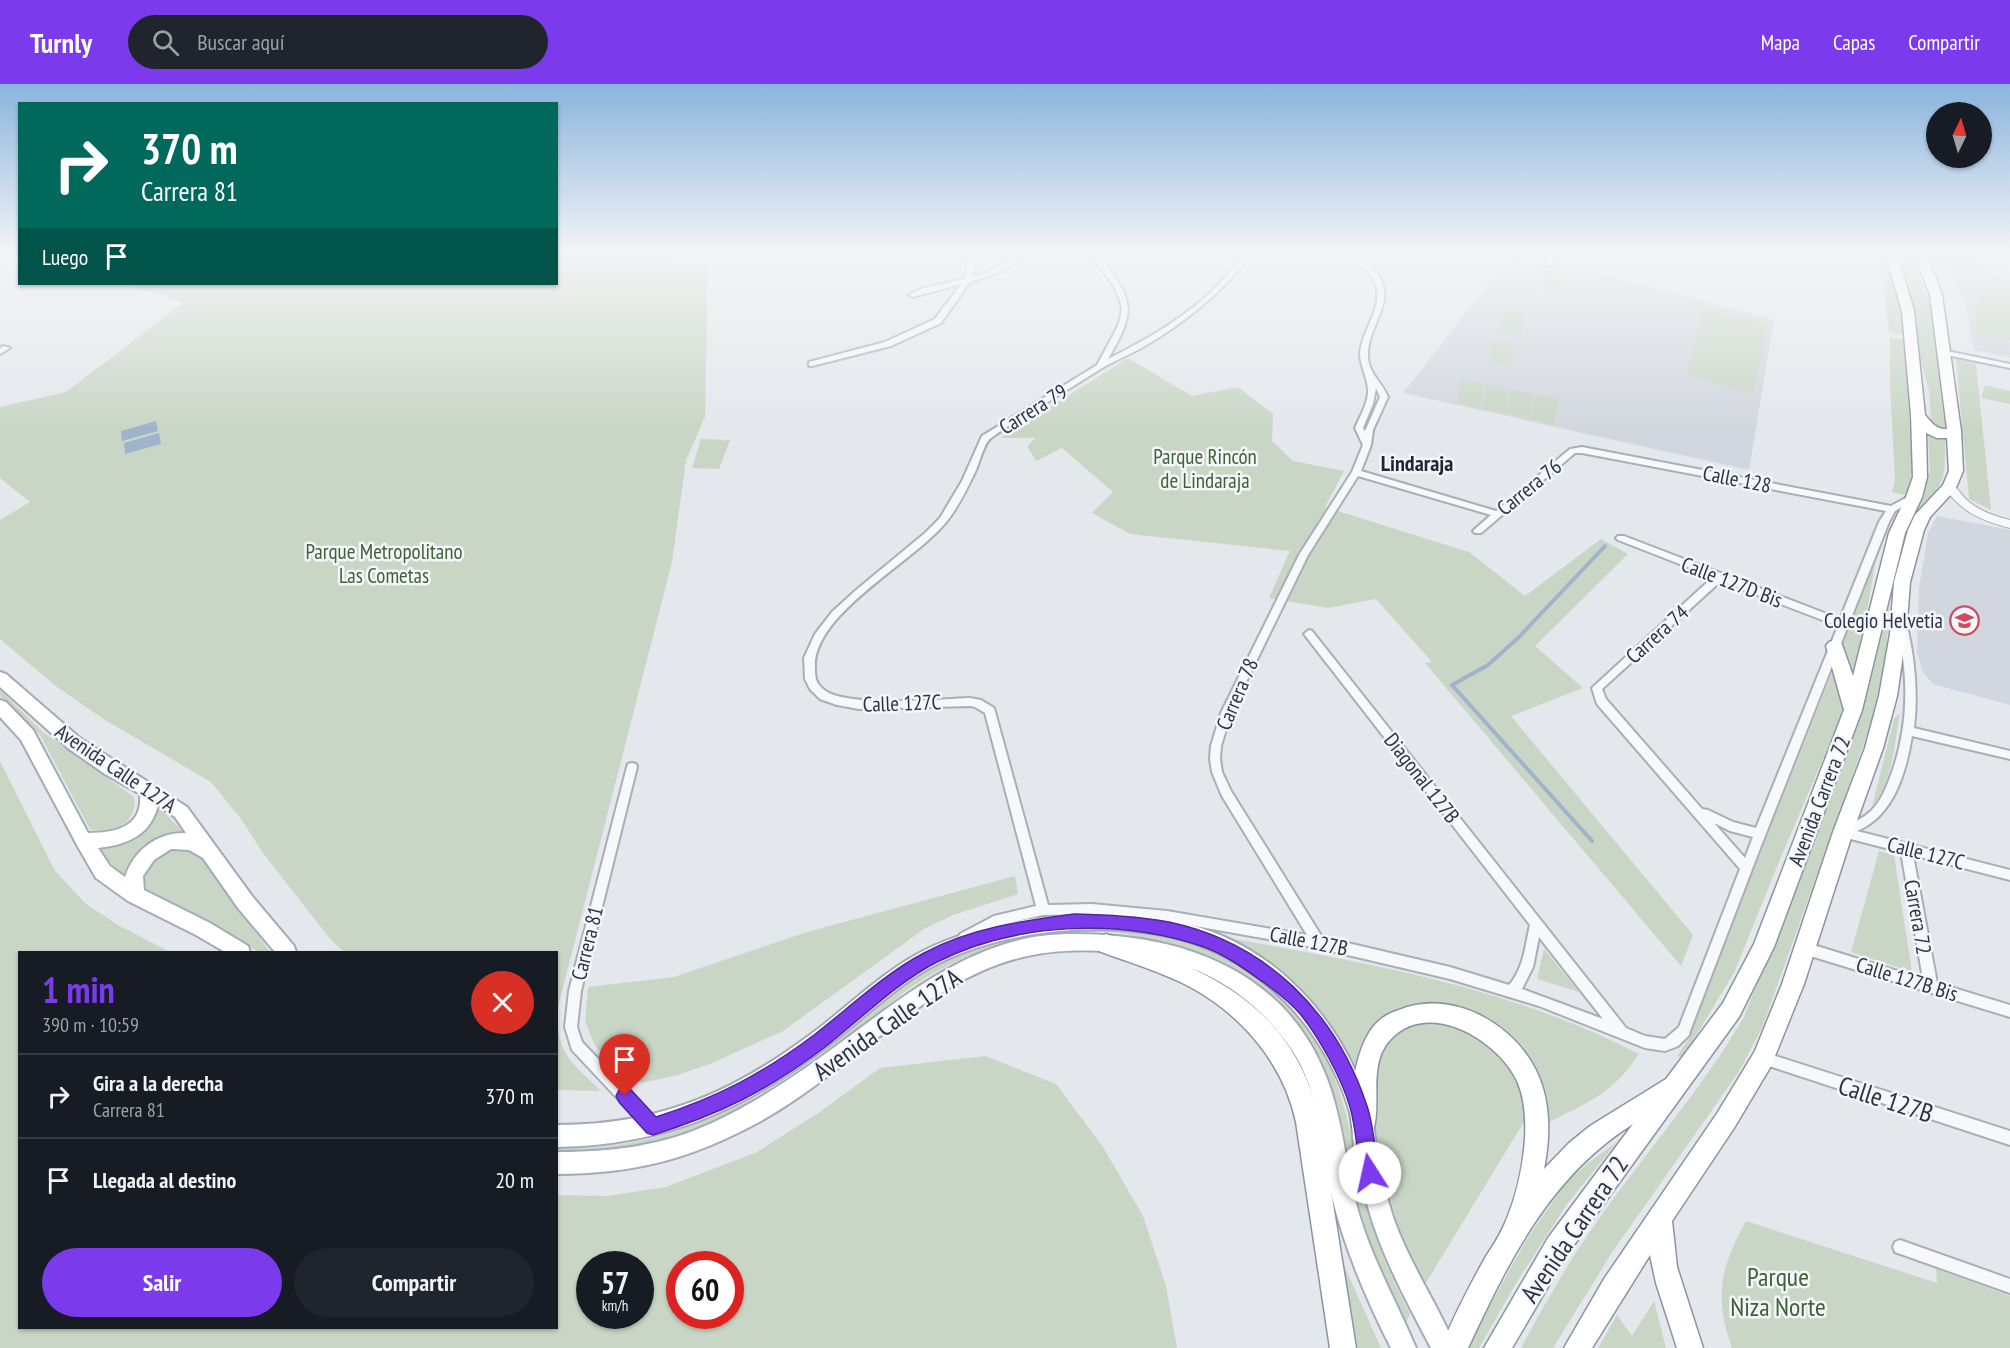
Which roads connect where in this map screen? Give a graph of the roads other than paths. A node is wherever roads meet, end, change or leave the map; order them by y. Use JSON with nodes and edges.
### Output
{"nodes":[{"id":1,"x":945,"y":312,"type":"edge"},
{"id":2,"x":1124,"y":312,"type":"edge"},
{"id":3,"x":1190,"y":312,"type":"edge"},
{"id":4,"x":1379,"y":312,"type":"edge"},
{"id":5,"x":1908,"y":312,"type":"edge"},
{"id":6,"x":1939,"y":312,"type":"edge"},
{"id":7,"x":1945,"y":352,"type":"junction"},
{"id":8,"x":812,"y":364,"type":"dead end"},
{"id":9,"x":2010,"y":366,"type":"edge"},
{"id":10,"x":1098,"y":367,"type":"junction"},
{"id":11,"x":1369,"y":374,"type":"junction"},
{"id":12,"x":1372,"y":391,"type":"junction"},
{"id":13,"x":1383,"y":393,"type":"junction"},
{"id":14,"x":1918,"y":415,"type":"junction"},
{"id":15,"x":1954,"y":431,"type":"junction"},
{"id":16,"x":1367,"y":445,"type":"junction"},
{"id":17,"x":1582,"y":450,"type":"joint"},
{"id":18,"x":1356,"y":472,"type":"junction"},
{"id":19,"x":1950,"y":487,"type":"junction"},
{"id":20,"x":1914,"y":497,"type":"junction"},
{"id":21,"x":1892,"y":509,"type":"junction"},
{"id":22,"x":1496,"y":514,"type":"junction"},
{"id":23,"x":2010,"y":524,"type":"edge"},
{"id":24,"x":1478,"y":531,"type":"dead end"},
{"id":25,"x":1621,"y":538,"type":"dead end"},
{"id":26,"x":1719,"y":577,"type":"junction"},
{"id":27,"x":1900,"y":617,"type":"junction"},
{"id":28,"x":1842,"y":624,"type":"junction"},
{"id":29,"x":1309,"y":634,"type":"dead end"},
{"id":30,"x":1835,"y":646,"type":"junction"},
{"id":31,"x":0,"y":678,"type":"edge"},
{"id":32,"x":816,"y":689,"type":"joint"},
{"id":33,"x":0,"y":706,"type":"edge"},
{"id":34,"x":1853,"y":710,"type":"junction"},
{"id":35,"x":1909,"y":731,"type":"junction"},
{"id":36,"x":2010,"y":755,"type":"edge"},
{"id":37,"x":632,"y":767,"type":"dead end"},
{"id":38,"x":148,"y":790,"type":"junction"},
{"id":39,"x":1696,"y":808,"type":"junction"},
{"id":40,"x":1843,"y":832,"type":"junction"},
{"id":41,"x":1760,"y":834,"type":"junction"},
{"id":42,"x":83,"y":840,"type":"junction"},
{"id":43,"x":1906,"y":848,"type":"junction"},
{"id":44,"x":209,"y":852,"type":"junction"},
{"id":45,"x":1746,"y":868,"type":"junction"},
{"id":46,"x":2010,"y":875,"type":"edge"},
{"id":47,"x":135,"y":895,"type":"junction"},
{"id":48,"x":1043,"y":910,"type":"junction"},
{"id":49,"x":1536,"y":923,"type":"junction"},
{"id":50,"x":1318,"y":942,"type":"junction"},
{"id":51,"x":1106,"y":944,"type":"junction"},
{"id":52,"x":950,"y":948,"type":"junction"},
{"id":53,"x":1804,"y":948,"type":"junction"},
{"id":54,"x":239,"y":951,"type":"edge"},
{"id":55,"x":286,"y":951,"type":"edge"},
{"id":56,"x":1930,"y":986,"type":"junction"},
{"id":57,"x":1513,"y":990,"type":"junction"},
{"id":58,"x":2010,"y":1011,"type":"edge"},
{"id":59,"x":1624,"y":1035,"type":"junction"},
{"id":60,"x":1665,"y":1045,"type":"joint"},
{"id":61,"x":1763,"y":1058,"type":"junction"},
{"id":62,"x":1677,"y":1084,"type":"junction"},
{"id":63,"x":653,"y":1126,"type":"junction"},
{"id":64,"x":1363,"y":1128,"type":"junction"},
{"id":65,"x":558,"y":1136,"type":"edge"},
{"id":66,"x":2010,"y":1138,"type":"edge"},
{"id":67,"x":558,"y":1163,"type":"edge"},
{"id":68,"x":1660,"y":1215,"type":"junction"},
{"id":69,"x":1516,"y":1229,"type":"junction"},
{"id":70,"x":1900,"y":1247,"type":"dead end"},
{"id":71,"x":2010,"y":1286,"type":"edge"},
{"id":72,"x":1343,"y":1348,"type":"edge"},
{"id":73,"x":1404,"y":1348,"type":"edge"},
{"id":74,"x":1444,"y":1348,"type":"edge"},
{"id":75,"x":1454,"y":1348,"type":"edge"},
{"id":76,"x":1497,"y":1348,"type":"edge"},
{"id":77,"x":1577,"y":1348,"type":"edge"},
{"id":78,"x":1690,"y":1348,"type":"edge"}],
"edges":[{"from":1,"to":8,"type":"street"},
{"from":2,"to":10,"type":"street"},
{"from":3,"to":10,"type":"street","name":"Carrera 79"},
{"from":4,"to":11,"type":"street"},
{"from":5,"to":14,"type":"highway","name":"Avenida Carrera 72"},
{"from":6,"to":7,"type":"highway"},
{"from":7,"to":9,"type":"street"},
{"from":7,"to":15,"type":"highway"},
{"from":10,"to":32,"type":"street","name":"Carrera 79"},
{"from":11,"to":12,"type":"street"},
{"from":11,"to":13,"type":"street"},
{"from":12,"to":13,"type":"street"},
{"from":12,"to":16,"type":"street"},
{"from":13,"to":16,"type":"street","name":"Carrera 78"},
{"from":14,"to":15,"type":"highway"},
{"from":14,"to":20,"type":"highway","name":"Avenida Carrera 72"},
{"from":15,"to":19,"type":"highway"},
{"from":16,"to":18,"type":"street","name":"Carrera 78"},
{"from":17,"to":21,"type":"street","name":"Calle 128"},
{"from":17,"to":22,"type":"street","name":"Carrera 76"},
{"from":18,"to":22,"type":"street"},
{"from":18,"to":50,"type":"street","name":"Carrera 78"},
{"from":19,"to":23,"type":"street"},
{"from":19,"to":27,"type":"highway","name":"Avenida Carrera 72"},
{"from":20,"to":21,"type":"street"},
{"from":20,"to":34,"type":"highway","name":"Avenida Carrera 72"},
{"from":21,"to":28,"type":"street","name":"Avenida Carrera 72"},
{"from":22,"to":24,"type":"street","name":"Carrera 76"},
{"from":25,"to":26,"type":"street","name":"Calle 127D Bis"},
{"from":26,"to":28,"type":"street","name":"Calle 127D Bis"},
{"from":26,"to":39,"type":"street","name":"Carrera 74"},
{"from":27,"to":35,"type":"street","name":"Avenida Carrera 72"},
{"from":27,"to":40,"type":"highway","name":"Avenida Carrera 72"},
{"from":28,"to":30,"type":"street","name":"Avenida Carrera 72"},
{"from":29,"to":49,"type":"street","name":"Diagonal 127B"},
{"from":30,"to":34,"type":"highway"},
{"from":30,"to":41,"type":"street","name":"Avenida Carrera 72"},
{"from":31,"to":38,"type":"main road","name":"Avenida Calle 127A"},
{"from":32,"to":48,"type":"street","name":"Calle 127C"},
{"from":33,"to":42,"type":"main road","name":"Avenida Calle 127A"},
{"from":34,"to":62,"type":"highway","name":"Avenida Carrera 72"},
{"from":35,"to":36,"type":"street"},
{"from":35,"to":40,"type":"street","name":"Avenida Carrera 72"},
{"from":37,"to":63,"type":"street","name":"Carrera 81"},
{"from":38,"to":42,"type":"main road"},
{"from":38,"to":44,"type":"main road","name":"Avenida Calle 127A"},
{"from":39,"to":41,"type":"street"},
{"from":39,"to":45,"type":"street"},
{"from":40,"to":43,"type":"street","name":"Calle 127C"},
{"from":40,"to":53,"type":"highway","name":"Avenida Carrera 72"},
{"from":41,"to":45,"type":"street","name":"Avenida Carrera 72"},
{"from":42,"to":47,"type":"main road","name":"Avenida Calle 127A"},
{"from":43,"to":46,"type":"street","name":"Calle 127C"},
{"from":43,"to":56,"type":"street","name":"Carrera 72"},
{"from":44,"to":47,"type":"main road"},
{"from":44,"to":55,"type":"main road","name":"Avenida Calle 127A"},
{"from":45,"to":60,"type":"street","name":"Avenida Carrera 72"},
{"from":47,"to":54,"type":"main road","name":"Avenida Calle 127A"},
{"from":48,"to":50,"type":"street","name":"Calle 127B"},
{"from":48,"to":52,"type":"street","name":"Calle 127B"},
{"from":49,"to":57,"type":"street"},
{"from":49,"to":59,"type":"street","name":"Diagonal 127B"},
{"from":50,"to":57,"type":"street","name":"Calle 127B"},
{"from":51,"to":67,"type":"main road","name":"Avenida Calle 127A"},
{"from":51,"to":72,"type":"highway"},
{"from":51,"to":73,"type":"main road","name":"Avenida Calle 127A"},
{"from":52,"to":63,"type":"main road","name":"Avenida Calle 127A"},
{"from":52,"to":64,"type":"main road","name":"Avenida Calle 127A"},
{"from":53,"to":56,"type":"street","name":"Calle 127B Bis"},
{"from":53,"to":61,"type":"highway","name":"Avenida Carrera 72"},
{"from":56,"to":58,"type":"street","name":"Calle 127B Bis"},
{"from":57,"to":59,"type":"street","name":"Calle 127B"},
{"from":59,"to":60,"type":"street","name":"Calle 127B"},
{"from":61,"to":66,"type":"street","name":"Calle 127B"},
{"from":61,"to":68,"type":"highway","name":"Avenida Carrera 72"},
{"from":62,"to":69,"type":"highway","name":"Avenida Carrera 72"},
{"from":62,"to":76,"type":"highway","name":"Avenida Carrera 72"},
{"from":63,"to":65,"type":"main road","name":"Avenida Calle 127A"},
{"from":64,"to":69,"type":"highway"},
{"from":64,"to":74,"type":"main road","name":"Avenida Calle 127A"},
{"from":68,"to":77,"type":"highway","name":"Avenida Carrera 72"},
{"from":68,"to":78,"type":"highway"},
{"from":69,"to":75,"type":"highway","name":"Avenida Carrera 72"},
{"from":70,"to":71,"type":"street"}]}
